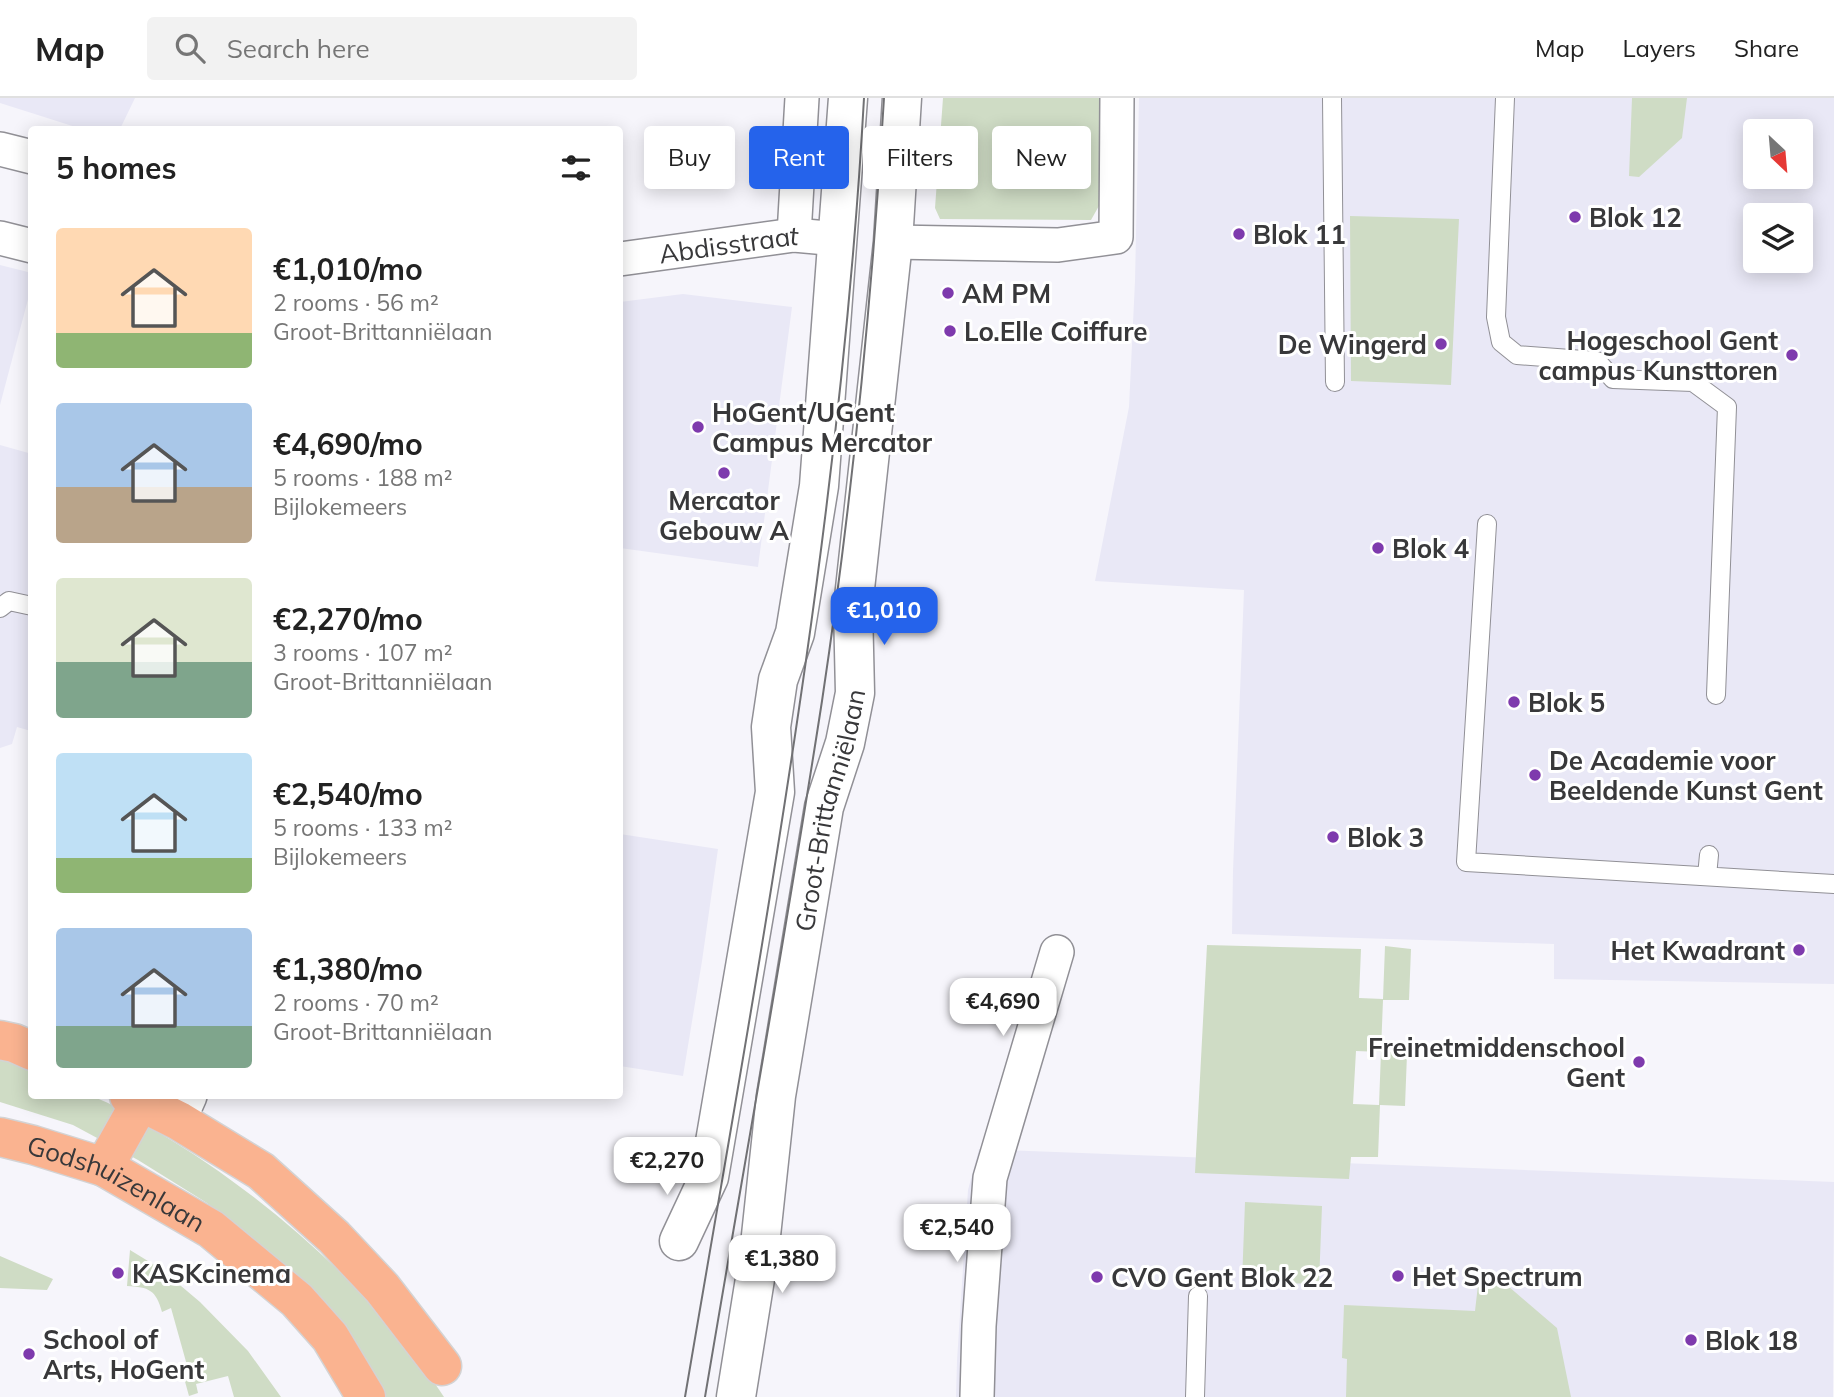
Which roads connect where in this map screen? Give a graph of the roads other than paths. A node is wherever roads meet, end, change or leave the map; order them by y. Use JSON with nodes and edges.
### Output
{"nodes":[{"id":1,"x":802,"y":98,"type":"edge"},
{"id":2,"x":848,"y":98,"type":"edge"},
{"id":3,"x":902,"y":98,"type":"edge"},
{"id":4,"x":1117,"y":98,"type":"edge"},
{"id":5,"x":1332,"y":98,"type":"edge"},
{"id":6,"x":1505,"y":98,"type":"edge"},
{"id":7,"x":0,"y":149,"type":"edge"},
{"id":8,"x":28,"y":156,"type":"edge"},
{"id":9,"x":794,"y":235,"type":"junction"},
{"id":10,"x":0,"y":238,"type":"edge"},
{"id":11,"x":838,"y":239,"type":"junction"},
{"id":12,"x":893,"y":242,"type":"junction"},
{"id":13,"x":28,"y":245,"type":"edge"},
{"id":14,"x":623,"y":259,"type":"edge"},
{"id":15,"x":1335,"y":382,"type":"dead end"},
{"id":16,"x":1487,"y":524,"type":"dead end"},
{"id":17,"x":28,"y":605,"type":"edge"},
{"id":18,"x":0,"y":608,"type":"edge"},
{"id":19,"x":1716,"y":695,"type":"dead end"},
{"id":20,"x":1709,"y":855,"type":"dead end"},
{"id":21,"x":1707,"y":876,"type":"junction"},
{"id":22,"x":1834,"y":884,"type":"edge"},
{"id":23,"x":1057,"y":952,"type":"dead end"},
{"id":24,"x":0,"y":1040,"type":"edge"},
{"id":25,"x":28,"y":1049,"type":"edge"},
{"id":26,"x":135,"y":1099,"type":"edge"},
{"id":27,"x":140,"y":1099,"type":"edge"},
{"id":28,"x":185,"y":1108,"type":"edge"},
{"id":29,"x":0,"y":1137,"type":"edge"},
{"id":30,"x":104,"y":1167,"type":"junction"},
{"id":31,"x":709,"y":1177,"type":"junction"},
{"id":32,"x":766,"y":1185,"type":"junction"},
{"id":33,"x":679,"y":1241,"type":"dead end"},
{"id":34,"x":1198,"y":1296,"type":"dead end"},
{"id":35,"x":442,"y":1366,"type":"dead end"},
{"id":36,"x":366,"y":1397,"type":"edge"},
{"id":37,"x":736,"y":1397,"type":"edge"},
{"id":38,"x":977,"y":1397,"type":"edge"},
{"id":39,"x":1195,"y":1397,"type":"edge"}],
"edges":[{"from":1,"to":9,"type":"street"},
{"from":2,"to":11,"type":"street","name":"Groot-Brittanniëlaan"},
{"from":3,"to":12,"type":"street","name":"Groot-Brittanniëlaan"},
{"from":4,"to":12,"type":"street"},
{"from":5,"to":15,"type":"lane"},
{"from":6,"to":19,"type":"lane"},
{"from":7,"to":8,"type":"street"},
{"from":9,"to":11,"type":"street","name":"Abdisstraat"},
{"from":9,"to":14,"type":"street","name":"Abdisstraat"},
{"from":10,"to":13,"type":"street"},
{"from":11,"to":31,"type":"street","name":"Groot-Brittanniëlaan"},
{"from":12,"to":32,"type":"street","name":"Groot-Brittanniëlaan"},
{"from":16,"to":21,"type":"lane"},
{"from":17,"to":18,"type":"lane"},
{"from":20,"to":21,"type":"lane"},
{"from":21,"to":22,"type":"lane"},
{"from":23,"to":38,"type":"street"},
{"from":24,"to":25,"type":"main road"},
{"from":26,"to":30,"type":"main road"},
{"from":27,"to":28,"type":"main road"},
{"from":28,"to":35,"type":"main road"},
{"from":29,"to":30,"type":"main road","name":"Godshuizenlaan"},
{"from":30,"to":36,"type":"main road","name":"Godshuizenlaan"},
{"from":31,"to":32,"type":"street"},
{"from":31,"to":33,"type":"street","name":"Groot-Brittanniëlaan"},
{"from":32,"to":37,"type":"street","name":"Groot-Brittanniëlaan"},
{"from":34,"to":39,"type":"lane"}]}
